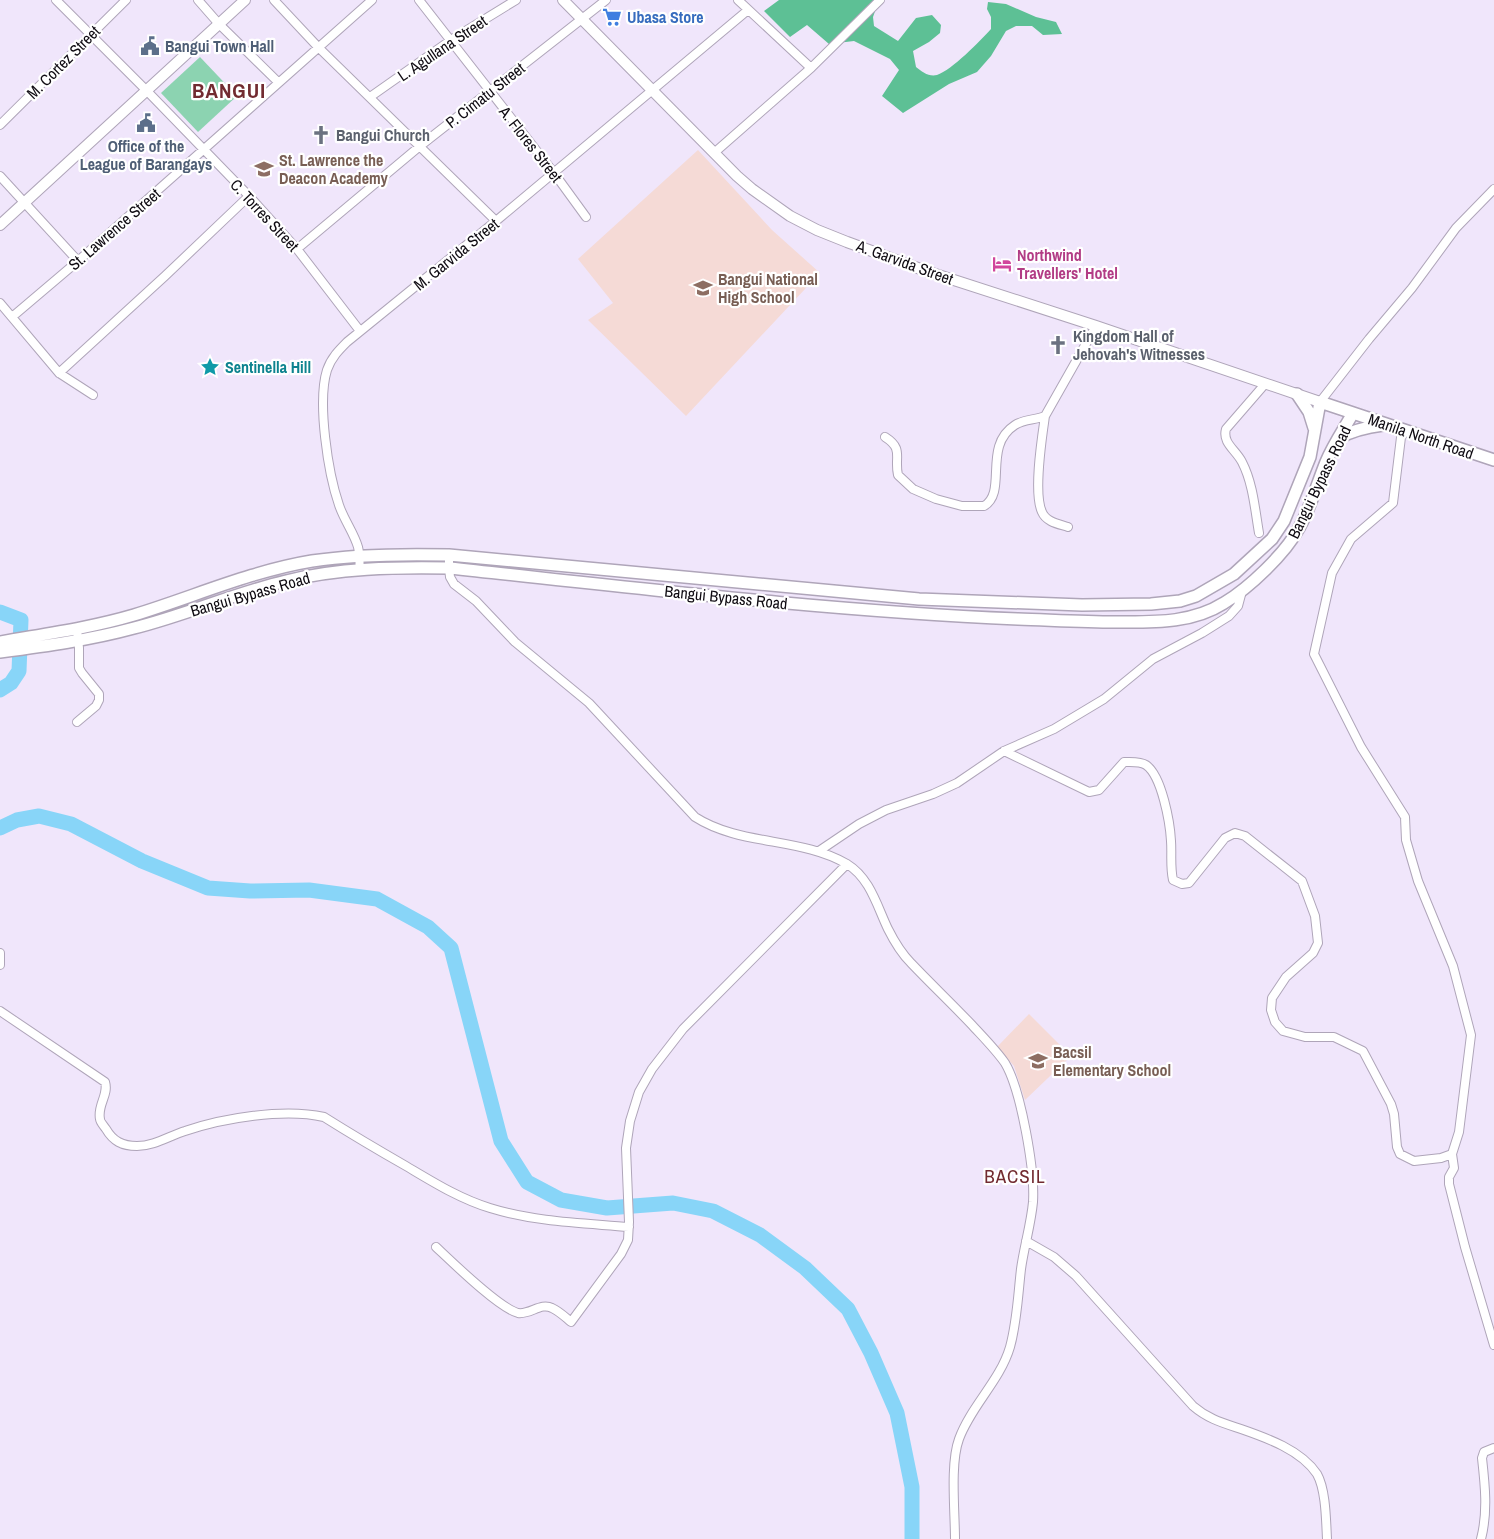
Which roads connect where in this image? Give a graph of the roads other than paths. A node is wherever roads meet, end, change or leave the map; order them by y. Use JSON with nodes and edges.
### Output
{"nodes":[{"id":1,"x":56,"y":0,"type":"edge"},
{"id":2,"x":126,"y":0,"type":"edge"},
{"id":3,"x":198,"y":0,"type":"edge"},
{"id":4,"x":245,"y":0,"type":"edge"},
{"id":5,"x":274,"y":0,"type":"edge"},
{"id":6,"x":372,"y":0,"type":"edge"},
{"id":7,"x":419,"y":0,"type":"edge"},
{"id":8,"x":516,"y":0,"type":"edge"},
{"id":9,"x":563,"y":0,"type":"edge"},
{"id":10,"x":606,"y":0,"type":"edge"},
{"id":11,"x":738,"y":0,"type":"edge"},
{"id":12,"x":880,"y":0,"type":"edge"},
{"id":13,"x":748,"y":10,"type":"junction"},
{"id":14,"x":582,"y":18,"type":"junction"},
{"id":15,"x":219,"y":24,"type":"junction"},
{"id":16,"x":91,"y":35,"type":"junction"},
{"id":17,"x":451,"y":40,"type":"junction"},
{"id":18,"x":318,"y":47,"type":"junction"},
{"id":19,"x":811,"y":68,"type":"junction"},
{"id":20,"x":278,"y":82,"type":"junction"},
{"id":21,"x":652,"y":90,"type":"junction"},
{"id":22,"x":147,"y":91,"type":"junction"},
{"id":23,"x":490,"y":92,"type":"junction"},
{"id":24,"x":370,"y":97,"type":"junction"},
{"id":25,"x":0,"y":125,"type":"edge"},
{"id":26,"x":420,"y":146,"type":"junction"},
{"id":27,"x":204,"y":150,"type":"junction"},
{"id":28,"x":714,"y":153,"type":"junction"},
{"id":29,"x":554,"y":173,"type":"junction"},
{"id":30,"x":0,"y":176,"type":"edge"},
{"id":31,"x":1494,"y":188,"type":"edge"},
{"id":32,"x":249,"y":196,"type":"junction"},
{"id":33,"x":25,"y":202,"type":"junction"},
{"id":34,"x":586,"y":217,"type":"dead end"},
{"id":35,"x":496,"y":221,"type":"junction"},
{"id":36,"x":0,"y":225,"type":"edge"},
{"id":37,"x":297,"y":249,"type":"junction"},
{"id":38,"x":78,"y":261,"type":"junction"},
{"id":39,"x":0,"y":303,"type":"edge"},
{"id":40,"x":12,"y":317,"type":"junction"},
{"id":41,"x":1096,"y":326,"type":"junction"},
{"id":42,"x":360,"y":331,"type":"junction"},
{"id":43,"x":59,"y":373,"type":"junction"},
{"id":44,"x":1265,"y":384,"type":"junction"},
{"id":45,"x":1297,"y":394,"type":"junction"},
{"id":46,"x":93,"y":395,"type":"dead end"},
{"id":47,"x":1320,"y":402,"type":"junction"},
{"id":48,"x":1354,"y":413,"type":"junction"},
{"id":49,"x":1045,"y":416,"type":"junction"},
{"id":50,"x":1386,"y":424,"type":"junction"},
{"id":51,"x":1402,"y":429,"type":"junction"},
{"id":52,"x":1315,"y":431,"type":"junction"},
{"id":53,"x":885,"y":437,"type":"dead end"},
{"id":54,"x":1338,"y":439,"type":"junction"},
{"id":55,"x":1494,"y":460,"type":"edge"},
{"id":56,"x":1298,"y":486,"type":"junction"},
{"id":57,"x":1314,"y":492,"type":"junction"},
{"id":58,"x":1068,"y":526,"type":"dead end"},
{"id":59,"x":1259,"y":534,"type":"dead end"},
{"id":60,"x":449,"y":555,"type":"junction"},
{"id":61,"x":359,"y":557,"type":"junction"},
{"id":62,"x":449,"y":568,"type":"junction"},
{"id":63,"x":360,"y":570,"type":"junction"},
{"id":64,"x":1242,"y":591,"type":"junction"},
{"id":65,"x":78,"y":635,"type":"junction"},
{"id":66,"x":54,"y":639,"type":"junction"},
{"id":67,"x":0,"y":642,"type":"edge"},
{"id":68,"x":0,"y":652,"type":"edge"},
{"id":69,"x":77,"y":722,"type":"dead end"},
{"id":70,"x":1004,"y":751,"type":"junction"},
{"id":71,"x":819,"y":851,"type":"junction"},
{"id":72,"x":847,"y":864,"type":"junction"},
{"id":73,"x":0,"y":953,"type":"edge"},
{"id":74,"x":0,"y":965,"type":"edge"},
{"id":75,"x":0,"y":1011,"type":"edge"},
{"id":76,"x":1452,"y":1154,"type":"junction"},
{"id":77,"x":629,"y":1224,"type":"junction"},
{"id":78,"x":1026,"y":1241,"type":"junction"},
{"id":79,"x":436,"y":1247,"type":"dead end"},
{"id":80,"x":1494,"y":1345,"type":"edge"},
{"id":81,"x":1494,"y":1448,"type":"edge"},
{"id":82,"x":955,"y":1539,"type":"edge"},
{"id":83,"x":1326,"y":1539,"type":"edge"},
{"id":84,"x":1481,"y":1539,"type":"edge"}],
"edges":[{"from":1,"to":16,"type":"street","name":"C. Torres Street"},
{"from":2,"to":16,"type":"street","name":"M. Cortez Street"},
{"from":3,"to":15,"type":"street"},
{"from":4,"to":15,"type":"main road"},
{"from":5,"to":18,"type":"street"},
{"from":6,"to":18,"type":"street","name":"St. Lawrence Street"},
{"from":7,"to":17,"type":"street","name":"A. Flores Street"},
{"from":8,"to":17,"type":"street","name":"L. Agullana Street"},
{"from":9,"to":14,"type":"main road","name":"A. Garvida Street"},
{"from":10,"to":14,"type":"street","name":"P. Cimatu Street"},
{"from":11,"to":13,"type":"street"},
{"from":12,"to":19,"type":"street"},
{"from":13,"to":19,"type":"street"},
{"from":13,"to":21,"type":"street","name":"M. Garvida Street"},
{"from":14,"to":21,"type":"main road","name":"A. Garvida Street"},
{"from":14,"to":23,"type":"street","name":"P. Cimatu Street"},
{"from":15,"to":20,"type":"street"},
{"from":15,"to":22,"type":"main road"},
{"from":16,"to":22,"type":"street","name":"C. Torres Street"},
{"from":16,"to":25,"type":"street","name":"M. Cortez Street"},
{"from":17,"to":23,"type":"street","name":"A. Flores Street"},
{"from":17,"to":24,"type":"street","name":"L. Agullana Street"},
{"from":18,"to":20,"type":"street","name":"St. Lawrence Street"},
{"from":18,"to":24,"type":"street"},
{"from":19,"to":28,"type":"street"},
{"from":20,"to":27,"type":"street","name":"St. Lawrence Street"},
{"from":21,"to":28,"type":"main road","name":"A. Garvida Street"},
{"from":21,"to":29,"type":"street","name":"M. Garvida Street"},
{"from":22,"to":27,"type":"street","name":"C. Torres Street"},
{"from":22,"to":33,"type":"main road"},
{"from":23,"to":26,"type":"street","name":"P. Cimatu Street"},
{"from":23,"to":29,"type":"street","name":"A. Flores Street"},
{"from":24,"to":26,"type":"street"},
{"from":26,"to":35,"type":"street"},
{"from":26,"to":37,"type":"street","name":"P. Cimatu Street"},
{"from":27,"to":32,"type":"street","name":"C. Torres Street"},
{"from":27,"to":38,"type":"street","name":"St. Lawrence Street"},
{"from":28,"to":41,"type":"main road","name":"A. Garvida Street"},
{"from":29,"to":34,"type":"street","name":"A. Flores Street"},
{"from":29,"to":35,"type":"street","name":"M. Garvida Street"},
{"from":30,"to":33,"type":"street"},
{"from":31,"to":47,"type":"street"},
{"from":32,"to":37,"type":"street","name":"C. Torres Street"},
{"from":32,"to":43,"type":"street"},
{"from":33,"to":36,"type":"main road"},
{"from":33,"to":38,"type":"street"},
{"from":35,"to":42,"type":"street","name":"M. Garvida Street"},
{"from":37,"to":42,"type":"street","name":"C. Torres Street"},
{"from":38,"to":40,"type":"street","name":"St. Lawrence Street"},
{"from":39,"to":40,"type":"street"},
{"from":40,"to":43,"type":"street"},
{"from":41,"to":44,"type":"main road","name":"A. Garvida Street"},
{"from":41,"to":49,"type":"street"},
{"from":42,"to":61,"type":"street","name":"M. Garvida Street"},
{"from":43,"to":46,"type":"street"},
{"from":44,"to":45,"type":"main road","name":"A. Garvida Street"},
{"from":44,"to":59,"type":"street"},
{"from":45,"to":47,"type":"main road","name":"A. Garvida Street"},
{"from":45,"to":52,"type":"highway"},
{"from":47,"to":48,"type":"highway","name":"Manila North Road"},
{"from":47,"to":52,"type":"highway","name":"Bangui Bypass Road"},
{"from":48,"to":50,"type":"highway","name":"Manila North Road"},
{"from":48,"to":54,"type":"highway","name":"Bangui Bypass Road"},
{"from":49,"to":53,"type":"street"},
{"from":49,"to":58,"type":"street"},
{"from":50,"to":51,"type":"highway","name":"Manila North Road"},
{"from":50,"to":54,"type":"highway"},
{"from":51,"to":55,"type":"highway","name":"Manila North Road"},
{"from":51,"to":76,"type":"street"},
{"from":52,"to":56,"type":"highway","name":"Bangui Bypass Road"},
{"from":54,"to":57,"type":"highway","name":"Bangui Bypass Road"},
{"from":56,"to":57,"type":"highway"},
{"from":56,"to":60,"type":"highway","name":"Bangui Bypass Road"},
{"from":57,"to":64,"type":"highway","name":"Bangui Bypass Road"},
{"from":60,"to":61,"type":"highway","name":"Bangui Bypass Road"},
{"from":60,"to":62,"type":"street"},
{"from":61,"to":63,"type":"street","name":"M. Garvida Street"},
{"from":61,"to":65,"type":"highway","name":"Bangui Bypass Road"},
{"from":62,"to":63,"type":"highway","name":"Bangui Bypass Road"},
{"from":62,"to":64,"type":"highway","name":"Bangui Bypass Road"},
{"from":62,"to":71,"type":"street"},
{"from":63,"to":65,"type":"highway","name":"Bangui Bypass Road"},
{"from":64,"to":70,"type":"street"},
{"from":65,"to":66,"type":"highway","name":"Bangui Bypass Road"},
{"from":65,"to":69,"type":"street"},
{"from":66,"to":67,"type":"highway","name":"Bangui Bypass Road"},
{"from":66,"to":68,"type":"highway","name":"Bangui Bypass Road"},
{"from":70,"to":71,"type":"street"},
{"from":70,"to":76,"type":"street"},
{"from":71,"to":72,"type":"street"},
{"from":72,"to":77,"type":"street"},
{"from":72,"to":78,"type":"street"},
{"from":73,"to":74,"type":"street"},
{"from":75,"to":77,"type":"street"},
{"from":76,"to":80,"type":"street"},
{"from":77,"to":79,"type":"street"},
{"from":78,"to":82,"type":"street"},
{"from":78,"to":83,"type":"street"},
{"from":81,"to":84,"type":"street"}]}
